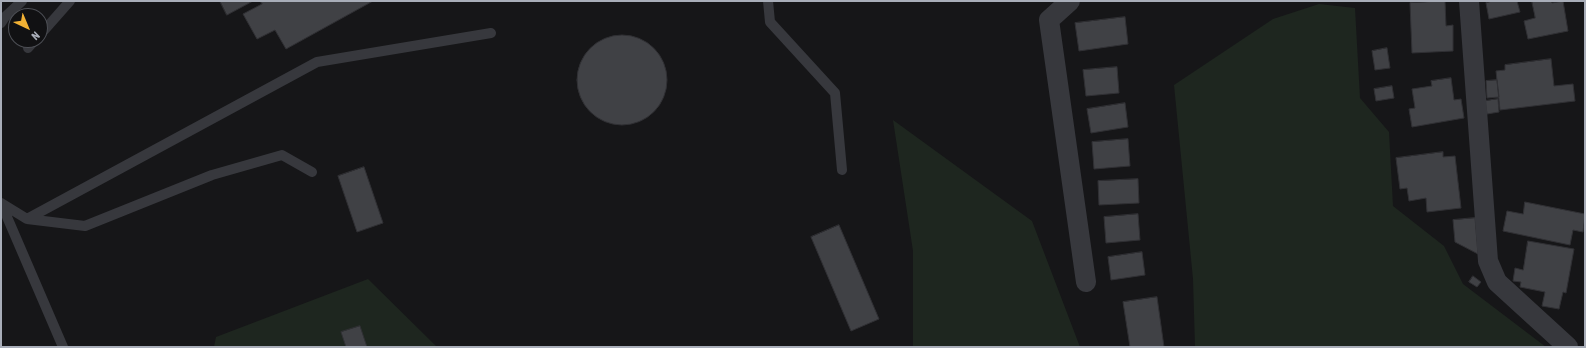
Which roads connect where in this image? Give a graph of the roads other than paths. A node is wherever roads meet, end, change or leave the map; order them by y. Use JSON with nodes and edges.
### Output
{"nodes":[{"id":1,"x":22,"y":1,"type":"edge"},
{"id":2,"x":70,"y":1,"type":"edge"},
{"id":3,"x":768,"y":1,"type":"edge"},
{"id":4,"x":1070,"y":1,"type":"edge"},
{"id":5,"x":1469,"y":1,"type":"edge"},
{"id":6,"x":1,"y":23,"type":"edge"},
{"id":7,"x":48,"y":25,"type":"edge"},
{"id":8,"x":491,"y":33,"type":"dead end"},
{"id":9,"x":842,"y":170,"type":"dead end"},
{"id":10,"x":312,"y":172,"type":"dead end"},
{"id":11,"x":1,"y":203,"type":"edge"},
{"id":12,"x":27,"y":219,"type":"junction"},
{"id":13,"x":1086,"y":282,"type":"dead end"},
{"id":14,"x":63,"y":347,"type":"edge"},
{"id":15,"x":1568,"y":347,"type":"edge"}],
"edges":[{"from":1,"to":6,"type":"lane"},
{"from":2,"to":7,"type":"lane"},
{"from":3,"to":9,"type":"lane"},
{"from":4,"to":13,"type":"street"},
{"from":5,"to":15,"type":"street"},
{"from":8,"to":12,"type":"lane"},
{"from":10,"to":12,"type":"lane"},
{"from":11,"to":12,"type":"lane"},
{"from":11,"to":14,"type":"lane"}]}
